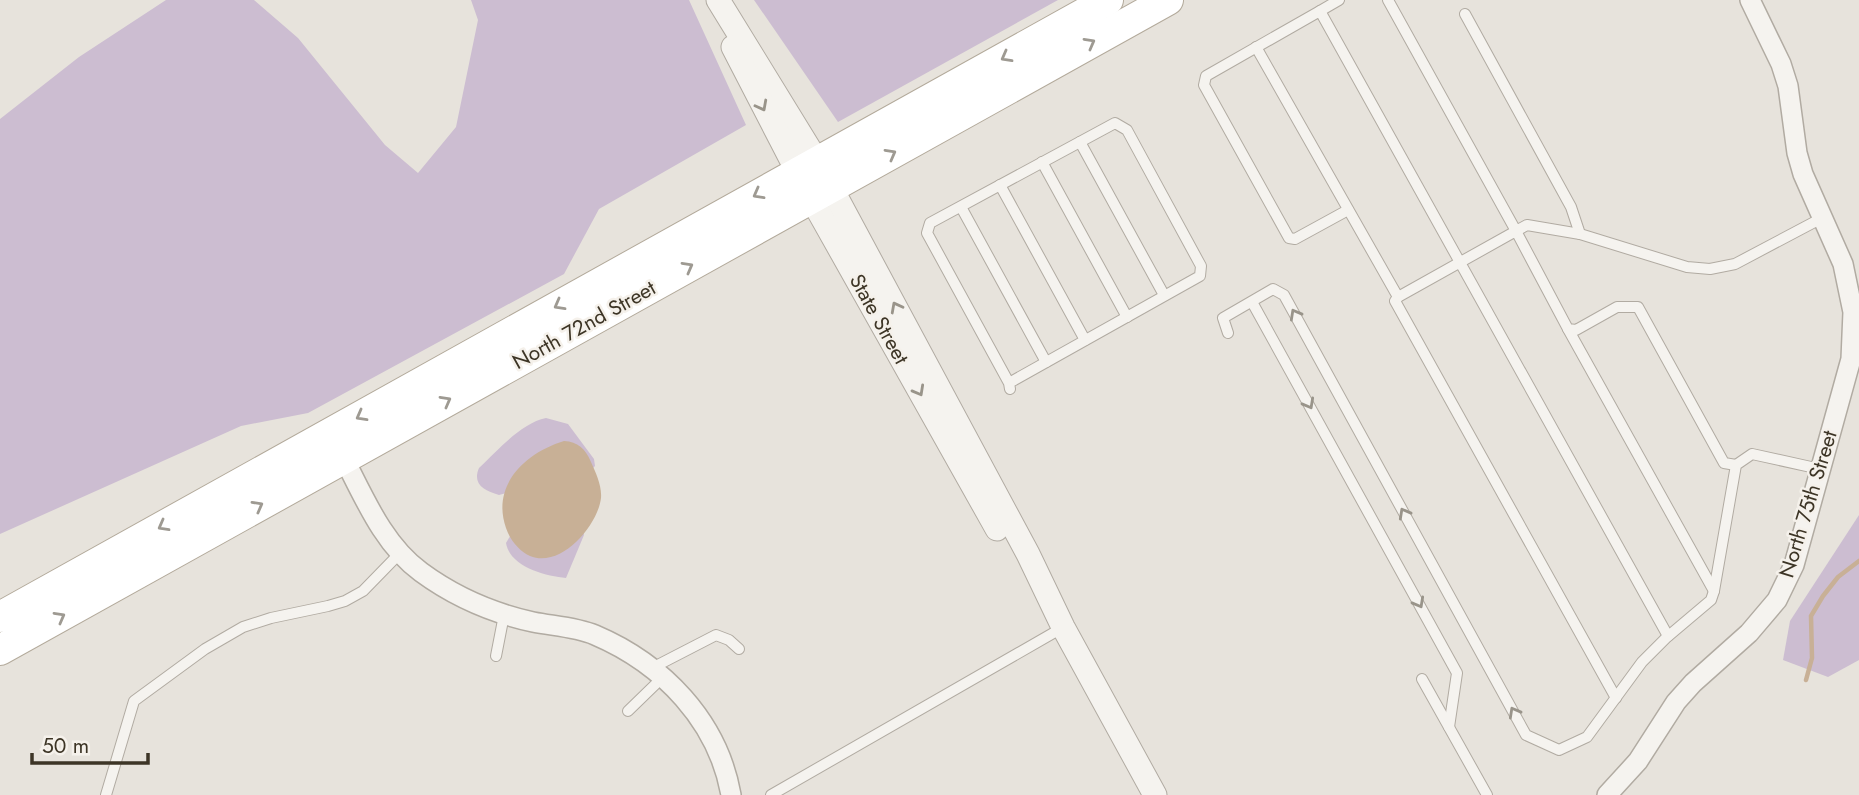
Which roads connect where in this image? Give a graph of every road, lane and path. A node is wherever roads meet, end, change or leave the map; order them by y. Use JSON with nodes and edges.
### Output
{"nodes":[{"id":1,"x":712,"y":0,"type":"edge"},
{"id":2,"x":718,"y":0,"type":"edge"},
{"id":3,"x":1108,"y":0,"type":"edge"},
{"id":4,"x":1168,"y":0,"type":"edge"},
{"id":5,"x":1339,"y":0,"type":"edge"},
{"id":6,"x":1388,"y":0,"type":"edge"},
{"id":7,"x":1750,"y":0,"type":"edge"},
{"id":8,"x":1320,"y":11,"type":"junction"},
{"id":9,"x":1465,"y":14,"type":"dead end"},
{"id":10,"x":1256,"y":47,"type":"junction"},
{"id":11,"x":1080,"y":142,"type":"junction"},
{"id":12,"x":1042,"y":162,"type":"junction"},
{"id":13,"x":807,"y":166,"type":"junction"},
{"id":14,"x":1000,"y":185,"type":"junction"},
{"id":15,"x":821,"y":193,"type":"junction"},
{"id":16,"x":961,"y":207,"type":"junction"},
{"id":17,"x":1348,"y":209,"type":"junction"},
{"id":18,"x":1822,"y":218,"type":"junction"},
{"id":19,"x":1516,"y":231,"type":"junction"},
{"id":20,"x":1580,"y":234,"type":"junction"},
{"id":21,"x":1461,"y":262,"type":"junction"},
{"id":22,"x":1164,"y":295,"type":"junction"},
{"id":23,"x":1398,"y":297,"type":"junction"},
{"id":24,"x":1252,"y":302,"type":"junction"},
{"id":25,"x":1127,"y":317,"type":"junction"},
{"id":26,"x":1568,"y":329,"type":"junction"},
{"id":27,"x":1228,"y":333,"type":"dead end"},
{"id":28,"x":1085,"y":340,"type":"junction"},
{"id":29,"x":1046,"y":362,"type":"junction"},
{"id":30,"x":337,"y":446,"type":"junction"},
{"id":31,"x":1736,"y":465,"type":"junction"},
{"id":32,"x":1820,"y":470,"type":"junction"},
{"id":33,"x":401,"y":552,"type":"junction"},
{"id":34,"x":1714,"y":591,"type":"junction"},
{"id":35,"x":505,"y":615,"type":"junction"},
{"id":36,"x":0,"y":617,"type":"edge"},
{"id":37,"x":1063,"y":628,"type":"junction"},
{"id":38,"x":1668,"y":636,"type":"junction"},
{"id":39,"x":739,"y":649,"type":"dead end"},
{"id":40,"x":0,"y":650,"type":"edge"},
{"id":41,"x":496,"y":656,"type":"dead end"},
{"id":42,"x":657,"y":672,"type":"junction"},
{"id":43,"x":1422,"y":679,"type":"dead end"},
{"id":44,"x":1616,"y":698,"type":"junction"},
{"id":45,"x":628,"y":711,"type":"dead end"},
{"id":46,"x":1449,"y":727,"type":"junction"},
{"id":47,"x":106,"y":795,"type":"edge"},
{"id":48,"x":731,"y":795,"type":"edge"},
{"id":49,"x":771,"y":795,"type":"edge"},
{"id":50,"x":1155,"y":795,"type":"edge"},
{"id":51,"x":1487,"y":795,"type":"edge"},
{"id":52,"x":1607,"y":795,"type":"edge"}],
"edges":[{"from":1,"to":13,"type":"street","name":"State Street","one_way":true},
{"from":2,"to":13,"type":"street","name":"State Street"},
{"from":3,"to":13,"type":"main road","name":"North 72nd Street","one_way":true},
{"from":15,"to":4,"type":"main road","name":"North 72nd Street","one_way":true},
{"from":5,"to":8,"type":"lane"},
{"from":6,"to":19,"type":"lane"},
{"from":7,"to":18,"type":"street","name":"North 75th Street"},
{"from":8,"to":10,"type":"lane"},
{"from":8,"to":21,"type":"lane"},
{"from":9,"to":20,"type":"lane"},
{"from":10,"to":17,"type":"lane"},
{"from":10,"to":17,"type":"lane"},
{"from":11,"to":12,"type":"lane"},
{"from":11,"to":22,"type":"lane"},
{"from":11,"to":22,"type":"lane"},
{"from":12,"to":14,"type":"lane"},
{"from":12,"to":25,"type":"lane"},
{"from":13,"to":15,"type":"street","name":"State Street"},
{"from":13,"to":30,"type":"main road","name":"North 72nd Street","one_way":true},
{"from":14,"to":16,"type":"lane"},
{"from":14,"to":28,"type":"lane"},
{"from":30,"to":15,"type":"main road","name":"North 72nd Street","one_way":true},
{"from":15,"to":37,"type":"street","name":"State Street"},
{"from":16,"to":29,"type":"lane"},
{"from":16,"to":29,"type":"lane"},
{"from":17,"to":23,"type":"lane"},
{"from":18,"to":20,"type":"lane"},
{"from":18,"to":32,"type":"street","name":"North 75th Street"},
{"from":19,"to":20,"type":"lane"},
{"from":19,"to":21,"type":"lane"},
{"from":19,"to":26,"type":"lane"},
{"from":21,"to":23,"type":"lane"},
{"from":21,"to":38,"type":"lane"},
{"from":22,"to":25,"type":"lane"},
{"from":23,"to":44,"type":"lane"},
{"from":24,"to":27,"type":"lane"},
{"from":44,"to":24,"type":"lane","one_way":true},
{"from":24,"to":46,"type":"lane","one_way":true},
{"from":25,"to":28,"type":"lane"},
{"from":26,"to":31,"type":"lane"},
{"from":26,"to":34,"type":"lane"},
{"from":28,"to":29,"type":"lane"},
{"from":30,"to":33,"type":"street"},
{"from":30,"to":36,"type":"main road","name":"North 72nd Street","one_way":true},
{"from":40,"to":30,"type":"main road","name":"North 72nd Street","one_way":true},
{"from":31,"to":32,"type":"lane"},
{"from":31,"to":34,"type":"lane"},
{"from":32,"to":52,"type":"street","name":"North 75th Street"},
{"from":33,"to":35,"type":"street"},
{"from":33,"to":47,"type":"lane"},
{"from":34,"to":38,"type":"lane"},
{"from":35,"to":41,"type":"lane"},
{"from":35,"to":42,"type":"street"},
{"from":37,"to":49,"type":"lane"},
{"from":37,"to":50,"type":"street","name":"State Street"},
{"from":38,"to":44,"type":"lane"},
{"from":39,"to":42,"type":"lane"},
{"from":42,"to":45,"type":"lane"},
{"from":42,"to":48,"type":"street"},
{"from":43,"to":46,"type":"lane"},
{"from":46,"to":51,"type":"lane"}]}
